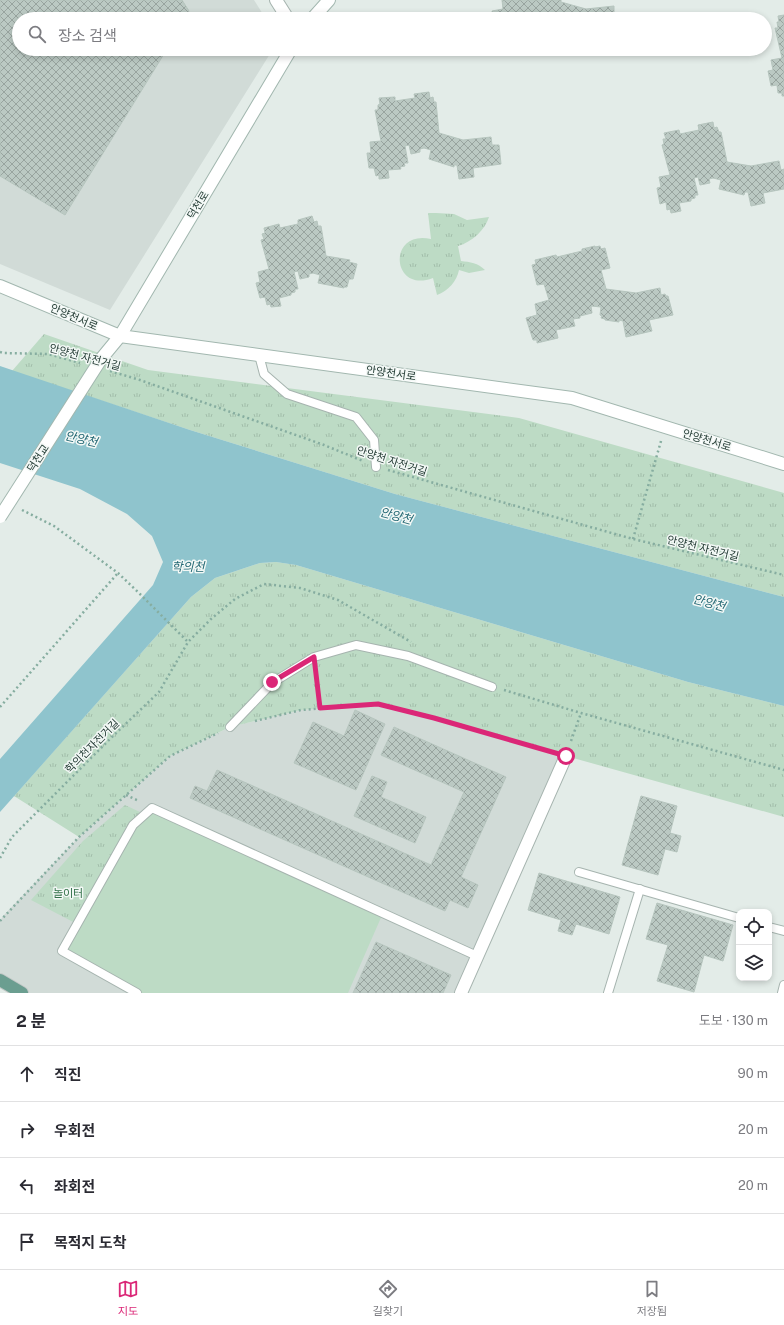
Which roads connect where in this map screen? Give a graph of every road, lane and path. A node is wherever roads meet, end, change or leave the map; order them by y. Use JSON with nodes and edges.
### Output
{"nodes":[{"id":1,"x":276,"y":0,"type":"edge"},
{"id":2,"x":329,"y":0,"type":"edge"},
{"id":3,"x":284,"y":12,"type":"edge"},
{"id":4,"x":318,"y":12,"type":"edge"},
{"id":5,"x":287,"y":56,"type":"edge"},
{"id":6,"x":0,"y":286,"type":"edge"},
{"id":7,"x":120,"y":336,"type":"junction"},
{"id":8,"x":0,"y":352,"type":"edge"},
{"id":9,"x":259,"y":355,"type":"junction"},
{"id":10,"x":102,"y":359,"type":"joint"},
{"id":11,"x":86,"y":365,"type":"dead end"},
{"id":12,"x":109,"y":371,"type":"dead end"},
{"id":13,"x":665,"y":427,"type":"junction"},
{"id":14,"x":784,"y":464,"type":"edge"},
{"id":15,"x":376,"y":467,"type":"junction"},
{"id":16,"x":20,"y":509,"type":"dead end"},
{"id":17,"x":0,"y":517,"type":"edge"},
{"id":18,"x":633,"y":539,"type":"junction"},
{"id":19,"x":118,"y":573,"type":"junction"},
{"id":20,"x":784,"y":575,"type":"edge"},
{"id":21,"x":314,"y":657,"type":"junction"},
{"id":22,"x":492,"y":687,"type":"dead end"},
{"id":23,"x":0,"y":707,"type":"edge"},
{"id":24,"x":320,"y":708,"type":"junction"},
{"id":25,"x":580,"y":713,"type":"dead end"},
{"id":26,"x":230,"y":727,"type":"junction"},
{"id":27,"x":566,"y":756,"type":"junction"},
{"id":28,"x":0,"y":858,"type":"edge"},
{"id":29,"x":579,"y":872,"type":"dead end"},
{"id":30,"x":640,"y":889,"type":"junction"},
{"id":31,"x":1,"y":916,"type":"edge"},
{"id":32,"x":736,"y":917,"type":"edge"},
{"id":33,"x":0,"y":920,"type":"edge"},
{"id":34,"x":772,"y":927,"type":"edge"},
{"id":35,"x":784,"y":931,"type":"edge"},
{"id":36,"x":477,"y":956,"type":"junction"},
{"id":37,"x":0,"y":980,"type":"edge"},
{"id":38,"x":784,"y":985,"type":"edge"},
{"id":39,"x":22,"y":993,"type":"edge"},
{"id":40,"x":137,"y":993,"type":"edge"},
{"id":41,"x":461,"y":993,"type":"edge"},
{"id":42,"x":608,"y":993,"type":"edge"},
{"id":43,"x":782,"y":993,"type":"edge"}],
"edges":[{"from":1,"to":3,"type":"street"},
{"from":2,"to":4,"type":"street"},
{"from":5,"to":7,"type":"street","name":"덕천로"},
{"from":6,"to":7,"type":"street","name":"안양천서로"},
{"from":7,"to":9,"type":"street","name":"안양천서로"},
{"from":7,"to":10,"type":"street","name":"덕천로"},
{"from":8,"to":11,"type":"path","name":"안양천 자전거길"},
{"from":9,"to":13,"type":"street","name":"안양천서로"},
{"from":9,"to":15,"type":"lane"},
{"from":10,"to":17,"type":"street","name":"덕천교","bridge":true},
{"from":12,"to":15,"type":"path","name":"안양천 자전거길"},
{"from":13,"to":14,"type":"street","name":"안양천서로"},
{"from":13,"to":18,"type":"path"},
{"from":15,"to":18,"type":"path","name":"안양천 자전거길"},
{"from":16,"to":19,"type":"path"},
{"from":18,"to":20,"type":"path","name":"안양천 자전거길"},
{"from":19,"to":23,"type":"path"},
{"from":19,"to":28,"type":"path","name":"학의천자전거길"},
{"from":21,"to":22,"type":"lane"},
{"from":21,"to":24,"type":"path"},
{"from":21,"to":26,"type":"lane"},
{"from":24,"to":26,"type":"path"},
{"from":24,"to":27,"type":"path"},
{"from":25,"to":27,"type":"path"},
{"from":26,"to":31,"type":"path"},
{"from":27,"to":36,"type":"street"},
{"from":29,"to":30,"type":"lane"},
{"from":30,"to":32,"type":"lane"},
{"from":30,"to":42,"type":"lane"},
{"from":31,"to":33,"type":"path"},
{"from":34,"to":35,"type":"lane"},
{"from":36,"to":40,"type":"lane"},
{"from":36,"to":41,"type":"street"},
{"from":37,"to":39,"type":"main road"},
{"from":38,"to":43,"type":"lane"}]}
